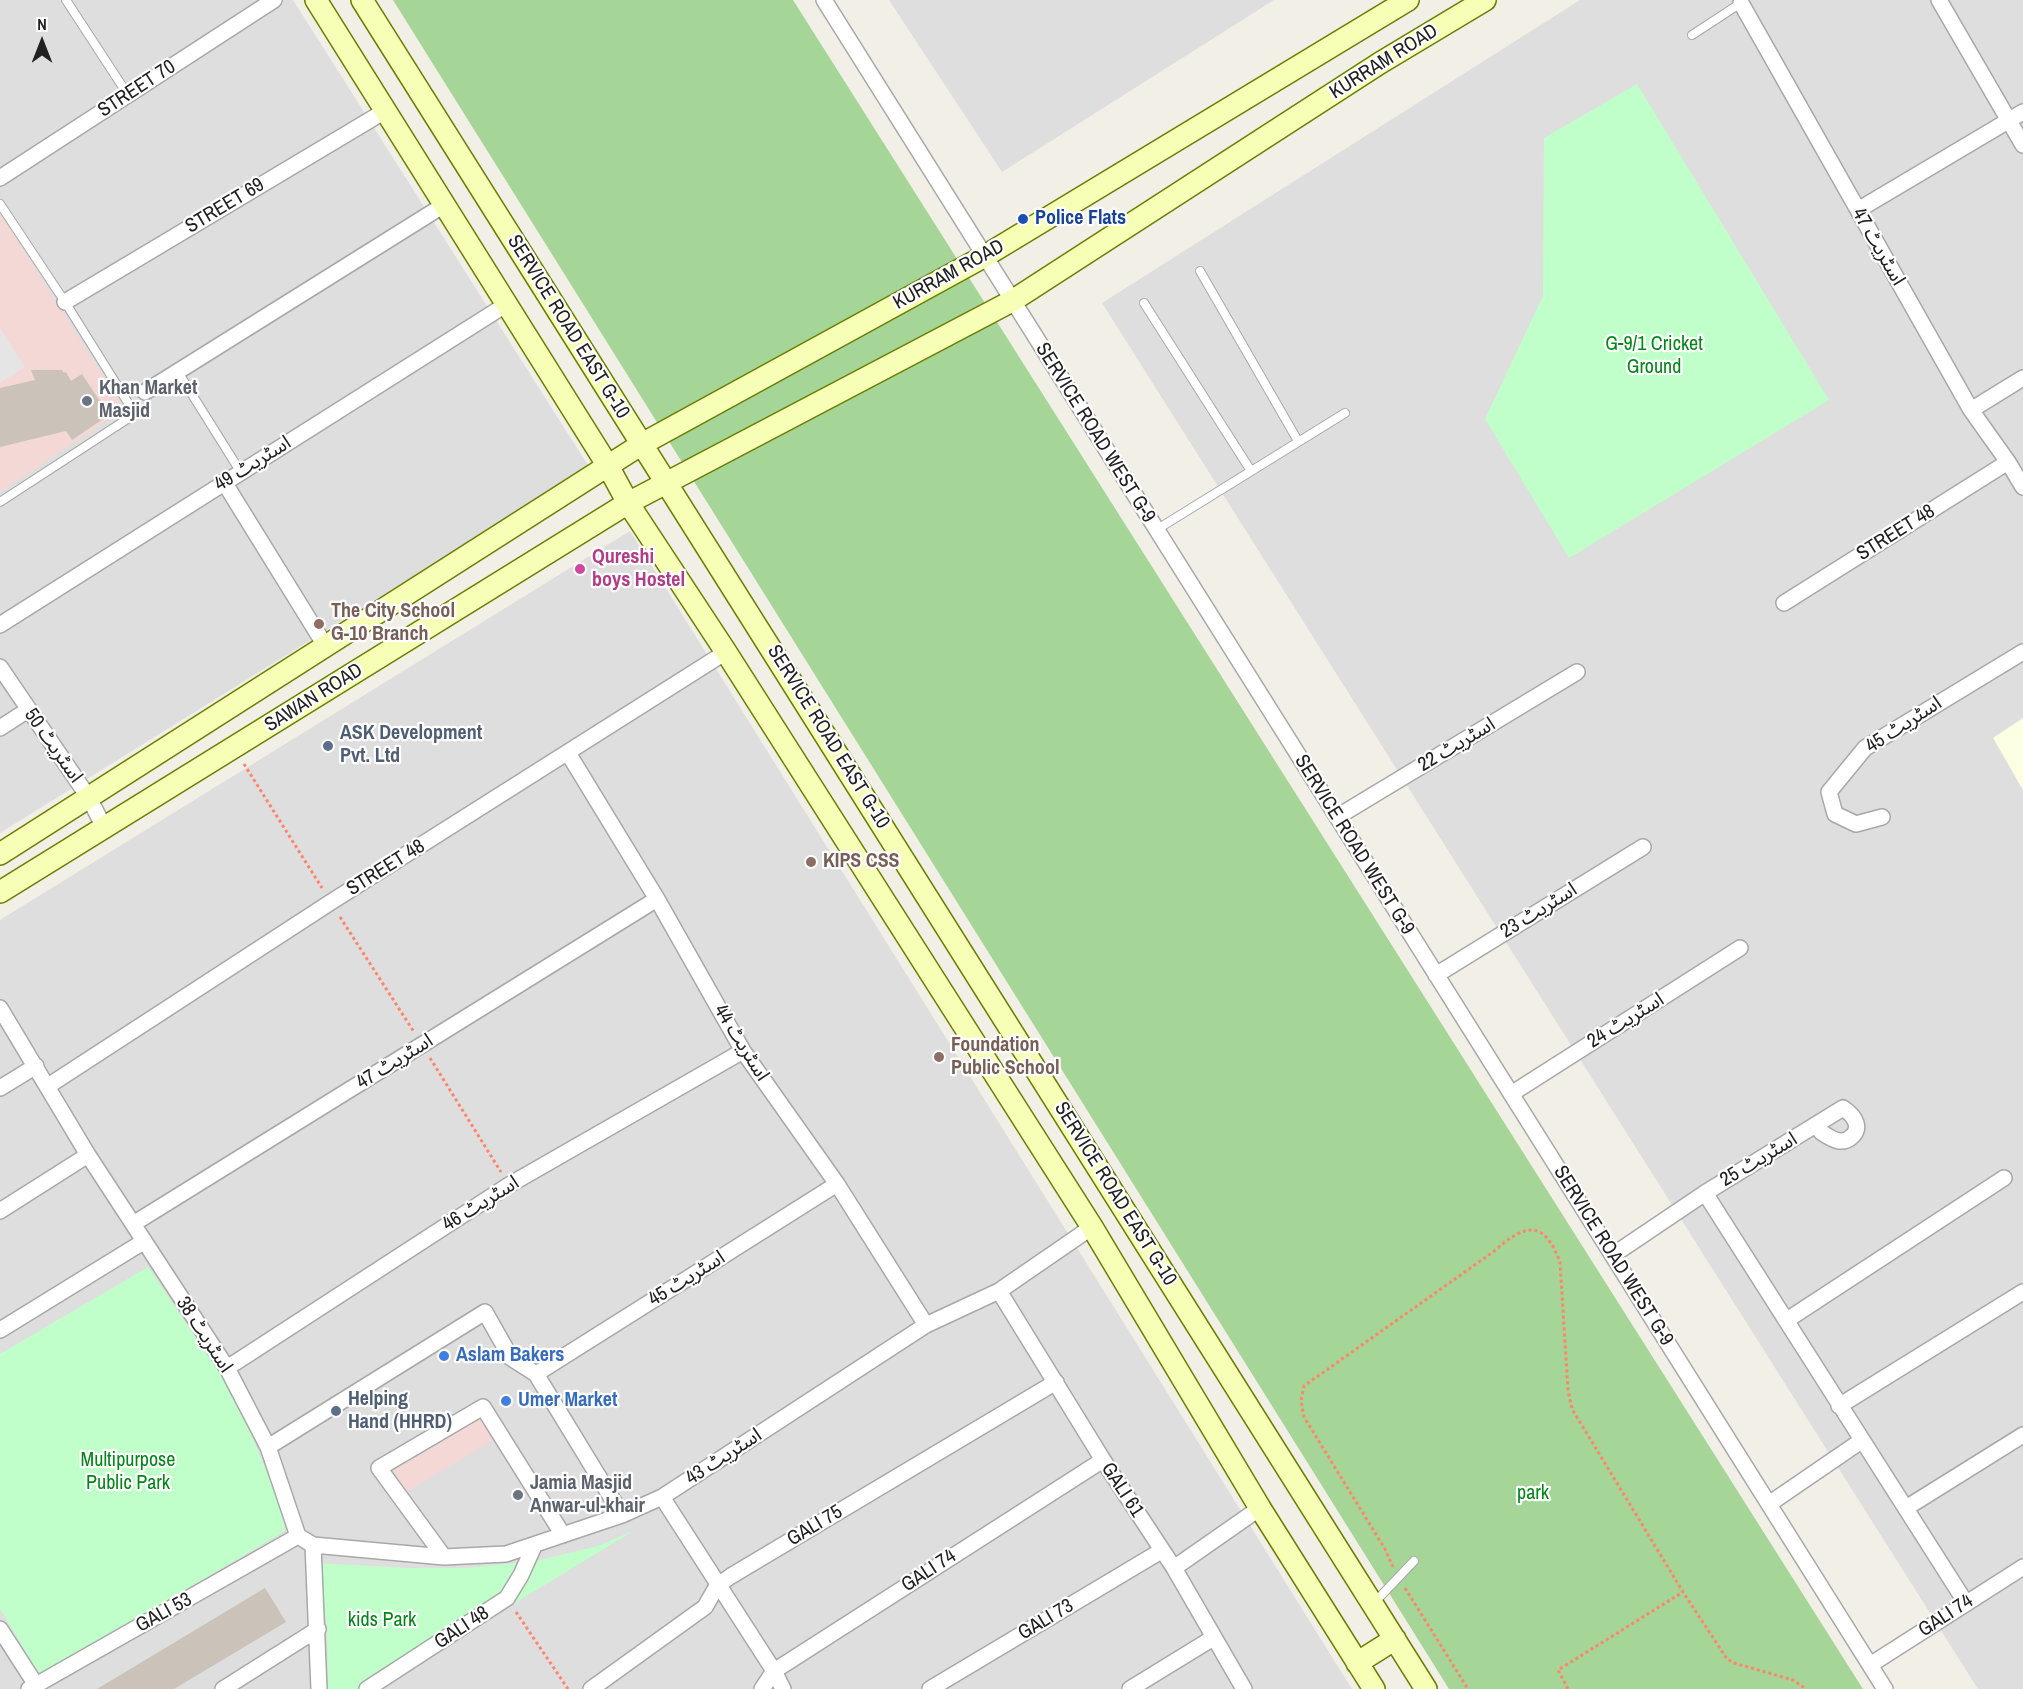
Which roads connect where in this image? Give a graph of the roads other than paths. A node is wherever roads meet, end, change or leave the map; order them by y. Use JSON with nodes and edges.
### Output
{"nodes":[{"id":1,"x":66,"y":0,"type":"edge"},
{"id":2,"x":274,"y":0,"type":"edge"},
{"id":3,"x":316,"y":0,"type":"edge"},
{"id":4,"x":362,"y":0,"type":"edge"},
{"id":5,"x":824,"y":0,"type":"edge"},
{"id":6,"x":1408,"y":0,"type":"edge"},
{"id":7,"x":1485,"y":0,"type":"edge"},
{"id":8,"x":1939,"y":0,"type":"edge"},
{"id":9,"x":1743,"y":1,"type":"edge"},
{"id":10,"x":1692,"y":35,"type":"dead end"},
{"id":11,"x":128,"y":95,"type":"junction"},
{"id":12,"x":385,"y":111,"type":"junction"},
{"id":13,"x":2023,"y":112,"type":"edge"},
{"id":14,"x":2009,"y":121,"type":"junction"},
{"id":15,"x":2023,"y":145,"type":"edge"},
{"id":16,"x":0,"y":178,"type":"edge"},
{"id":17,"x":0,"y":204,"type":"edge"},
{"id":18,"x":444,"y":205,"type":"junction"},
{"id":19,"x":1858,"y":210,"type":"junction"},
{"id":20,"x":985,"y":256,"type":"junction"},
{"id":21,"x":1200,"y":271,"type":"dead end"},
{"id":22,"x":1012,"y":301,"type":"junction"},
{"id":23,"x":65,"y":302,"type":"junction"},
{"id":24,"x":1144,"y":303,"type":"dead end"},
{"id":25,"x":507,"y":304,"type":"junction"},
{"id":26,"x":177,"y":372,"type":"junction"},
{"id":27,"x":2023,"y":378,"type":"edge"},
{"id":28,"x":145,"y":392,"type":"dead end"},
{"id":29,"x":1971,"y":410,"type":"junction"},
{"id":30,"x":1345,"y":413,"type":"dead end"},
{"id":31,"x":1298,"y":441,"type":"junction"},
{"id":32,"x":642,"y":444,"type":"junction"},
{"id":33,"x":2008,"y":462,"type":"junction"},
{"id":34,"x":608,"y":466,"type":"junction"},
{"id":35,"x":240,"y":471,"type":"junction"},
{"id":36,"x":1251,"y":471,"type":"junction"},
{"id":37,"x":224,"y":482,"type":"junction"},
{"id":38,"x":667,"y":482,"type":"junction"},
{"id":39,"x":2023,"y":487,"type":"edge"},
{"id":40,"x":0,"y":502,"type":"edge"},
{"id":41,"x":628,"y":503,"type":"junction"},
{"id":42,"x":1156,"y":530,"type":"junction"},
{"id":43,"x":1784,"y":603,"type":"dead end"},
{"id":44,"x":0,"y":625,"type":"edge"},
{"id":45,"x":326,"y":647,"type":"junction"},
{"id":46,"x":726,"y":652,"type":"junction"},
{"id":47,"x":2023,"y":652,"type":"edge"},
{"id":48,"x":0,"y":667,"type":"edge"},
{"id":49,"x":1577,"y":672,"type":"dead end"},
{"id":50,"x":28,"y":710,"type":"junction"},
{"id":51,"x":0,"y":728,"type":"edge"},
{"id":52,"x":568,"y":753,"type":"junction"},
{"id":53,"x":90,"y":798,"type":"junction"},
{"id":54,"x":1337,"y":817,"type":"junction"},
{"id":55,"x":1882,"y":817,"type":"dead end"},
{"id":56,"x":104,"y":827,"type":"junction"},
{"id":57,"x":1643,"y":847,"type":"dead end"},
{"id":58,"x":0,"y":854,"type":"edge"},
{"id":59,"x":0,"y":892,"type":"edge"},
{"id":60,"x":657,"y":899,"type":"junction"},
{"id":61,"x":1740,"y":948,"type":"dead end"},
{"id":62,"x":1436,"y":975,"type":"junction"},
{"id":63,"x":0,"y":1008,"type":"edge"},
{"id":64,"x":743,"y":1051,"type":"junction"},
{"id":65,"x":36,"y":1066,"type":"junction"},
{"id":66,"x":48,"y":1086,"type":"junction"},
{"id":67,"x":0,"y":1088,"type":"edge"},
{"id":68,"x":1511,"y":1094,"type":"junction"},
{"id":69,"x":1819,"y":1126,"type":"dead end"},
{"id":70,"x":88,"y":1155,"type":"junction"},
{"id":71,"x":2004,"y":1178,"type":"dead end"},
{"id":72,"x":837,"y":1184,"type":"junction"},
{"id":73,"x":1705,"y":1193,"type":"junction"},
{"id":74,"x":0,"y":1210,"type":"edge"},
{"id":75,"x":133,"y":1224,"type":"junction"},
{"id":76,"x":1092,"y":1227,"type":"junction"},
{"id":77,"x":143,"y":1242,"type":"junction"},
{"id":78,"x":1612,"y":1255,"type":"junction"},
{"id":79,"x":999,"y":1291,"type":"junction"},
{"id":80,"x":2023,"y":1292,"type":"edge"},
{"id":81,"x":1786,"y":1320,"type":"junction"},
{"id":82,"x":926,"y":1325,"type":"junction"},
{"id":83,"x":0,"y":1330,"type":"edge"},
{"id":84,"x":227,"y":1368,"type":"junction"},
{"id":85,"x":536,"y":1374,"type":"junction"},
{"id":86,"x":1056,"y":1382,"type":"junction"},
{"id":87,"x":1839,"y":1406,"type":"junction"},
{"id":88,"x":2023,"y":1435,"type":"edge"},
{"id":89,"x":1862,"y":1441,"type":"junction"},
{"id":90,"x":268,"y":1447,"type":"junction"},
{"id":91,"x":1103,"y":1460,"type":"junction"},
{"id":92,"x":662,"y":1497,"type":"junction"},
{"id":93,"x":1769,"y":1504,"type":"junction"},
{"id":94,"x":1260,"y":1508,"type":"junction"},
{"id":95,"x":1906,"y":1508,"type":"junction"},
{"id":96,"x":622,"y":1515,"type":"junction"},
{"id":97,"x":563,"y":1535,"type":"junction"},
{"id":98,"x":298,"y":1536,"type":"junction"},
{"id":99,"x":313,"y":1545,"type":"junction"},
{"id":100,"x":534,"y":1546,"type":"junction"},
{"id":101,"x":1161,"y":1551,"type":"junction"},
{"id":102,"x":444,"y":1557,"type":"junction"},
{"id":103,"x":1414,"y":1561,"type":"dead end"},
{"id":104,"x":2023,"y":1567,"type":"edge"},
{"id":105,"x":1174,"y":1568,"type":"junction"},
{"id":106,"x":717,"y":1586,"type":"junction"},
{"id":107,"x":1966,"y":1603,"type":"junction"},
{"id":108,"x":1373,"y":1605,"type":"junction"},
{"id":109,"x":0,"y":1629,"type":"edge"},
{"id":110,"x":318,"y":1629,"type":"junction"},
{"id":111,"x":1213,"y":1638,"type":"junction"},
{"id":112,"x":1395,"y":1639,"type":"junction"},
{"id":113,"x":1357,"y":1663,"type":"junction"},
{"id":114,"x":1870,"y":1665,"type":"junction"},
{"id":115,"x":774,"y":1671,"type":"junction"},
{"id":116,"x":32,"y":1687,"type":"edge"},
{"id":117,"x":223,"y":1689,"type":"edge"},
{"id":118,"x":319,"y":1689,"type":"edge"},
{"id":119,"x":367,"y":1689,"type":"edge"},
{"id":120,"x":591,"y":1689,"type":"edge"},
{"id":121,"x":762,"y":1689,"type":"edge"},
{"id":122,"x":783,"y":1689,"type":"edge"},
{"id":123,"x":930,"y":1689,"type":"edge"},
{"id":124,"x":1130,"y":1689,"type":"edge"},
{"id":125,"x":1244,"y":1689,"type":"edge"},
{"id":126,"x":1374,"y":1689,"type":"edge"},
{"id":127,"x":1426,"y":1689,"type":"edge"},
{"id":128,"x":1885,"y":1689,"type":"edge"}],
"edges":[{"from":1,"to":11,"type":"lane"},
{"from":2,"to":11,"type":"street","name":"STREET 70"},
{"from":3,"to":12,"type":"main road","name":"SERVICE ROAD EAST G-10"},
{"from":4,"to":32,"type":"main road","name":"SERVICE ROAD EAST G-10"},
{"from":5,"to":20,"type":"street","name":"SERVICE ROAD WEST G-9"},
{"from":6,"to":20,"type":"main road","name":"KURRAM ROAD"},
{"from":7,"to":22,"type":"main road","name":"KURRAM ROAD"},
{"from":8,"to":14,"type":"street"},
{"from":9,"to":10,"type":"lane"},
{"from":9,"to":19,"type":"street","name":"اسٹریٹ 47"},
{"from":11,"to":16,"type":"street","name":"STREET 70"},
{"from":12,"to":18,"type":"main road","name":"SERVICE ROAD EAST G-10"},
{"from":12,"to":23,"type":"street","name":"STREET 69"},
{"from":13,"to":14,"type":"street"},
{"from":14,"to":15,"type":"street"},
{"from":14,"to":19,"type":"street"},
{"from":17,"to":23,"type":"lane"},
{"from":18,"to":25,"type":"main road","name":"SERVICE ROAD EAST G-10"},
{"from":18,"to":26,"type":"street"},
{"from":19,"to":29,"type":"street","name":"اسٹریٹ 47"},
{"from":20,"to":22,"type":"street","name":"SERVICE ROAD WEST G-9"},
{"from":20,"to":32,"type":"main road","name":"KURRAM ROAD"},
{"from":21,"to":31,"type":"lane"},
{"from":22,"to":38,"type":"main road","name":"KURRAM ROAD"},
{"from":22,"to":42,"type":"street","name":"SERVICE ROAD WEST G-9"},
{"from":23,"to":40,"type":"lane"},
{"from":24,"to":36,"type":"lane"},
{"from":25,"to":34,"type":"main road","name":"SERVICE ROAD EAST G-10"},
{"from":25,"to":35,"type":"street","name":"اسٹریٹ 49"},
{"from":26,"to":28,"type":"street"},
{"from":26,"to":35,"type":"lane"},
{"from":27,"to":29,"type":"street"},
{"from":29,"to":33,"type":"street","name":"اسٹریٹ 47"},
{"from":30,"to":31,"type":"lane"},
{"from":31,"to":36,"type":"lane"},
{"from":32,"to":34,"type":"main road","name":"KURRAM ROAD"},
{"from":32,"to":38,"type":"main road","name":"SERVICE ROAD EAST G-10"},
{"from":33,"to":39,"type":"street","name":"اسٹریٹ 47"},
{"from":33,"to":43,"type":"street","name":"STREET 48"},
{"from":34,"to":41,"type":"main road","name":"SERVICE ROAD EAST G-10"},
{"from":34,"to":45,"type":"main road","name":"SAWAN ROAD"},
{"from":35,"to":37,"type":"street","name":"اسٹریٹ 49"},
{"from":36,"to":42,"type":"lane"},
{"from":37,"to":44,"type":"street","name":"اسٹریٹ 49"},
{"from":37,"to":45,"type":"street"},
{"from":38,"to":41,"type":"main road","name":"SAWAN ROAD"},
{"from":38,"to":108,"type":"main road","name":"SERVICE ROAD EAST G-10"},
{"from":41,"to":46,"type":"main road","name":"SERVICE ROAD EAST G-10"},
{"from":41,"to":56,"type":"main road","name":"SAWAN ROAD"},
{"from":42,"to":54,"type":"street","name":"SERVICE ROAD WEST G-9"},
{"from":45,"to":53,"type":"main road","name":"SAWAN ROAD"},
{"from":46,"to":52,"type":"street","name":"STREET 48"},
{"from":46,"to":76,"type":"main road","name":"SERVICE ROAD EAST G-10"},
{"from":47,"to":55,"type":"street","name":"اسٹریٹ 45"},
{"from":48,"to":50,"type":"street","name":"اسٹریٹ 50"},
{"from":49,"to":54,"type":"street","name":"اسٹریٹ 22"},
{"from":50,"to":51,"type":"street"},
{"from":50,"to":53,"type":"street","name":"اسٹریٹ 50"},
{"from":52,"to":60,"type":"street","name":"اسٹریٹ 44"},
{"from":52,"to":66,"type":"street","name":"STREET 48"},
{"from":53,"to":56,"type":"street","name":"اسٹریٹ 50"},
{"from":53,"to":58,"type":"main road","name":"SAWAN ROAD"},
{"from":54,"to":62,"type":"street","name":"SERVICE ROAD WEST G-9"},
{"from":56,"to":59,"type":"main road","name":"SAWAN ROAD"},
{"from":57,"to":62,"type":"street","name":"اسٹریٹ 23"},
{"from":60,"to":64,"type":"street","name":"اسٹریٹ 44"},
{"from":60,"to":75,"type":"street","name":"اسٹریٹ 47"},
{"from":61,"to":68,"type":"street","name":"اسٹریٹ 24"},
{"from":62,"to":68,"type":"street","name":"SERVICE ROAD WEST G-9"},
{"from":63,"to":65,"type":"street","name":"اسٹریٹ 38"},
{"from":64,"to":72,"type":"street","name":"اسٹریٹ 44"},
{"from":64,"to":84,"type":"street","name":"اسٹریٹ 46"},
{"from":65,"to":66,"type":"street","name":"اسٹریٹ 38"},
{"from":65,"to":67,"type":"street"},
{"from":66,"to":70,"type":"street","name":"اسٹریٹ 38"},
{"from":68,"to":78,"type":"street","name":"SERVICE ROAD WEST G-9"},
{"from":69,"to":73,"type":"street","name":"اسٹریٹ 25"},
{"from":70,"to":74,"type":"street"},
{"from":70,"to":75,"type":"street","name":"اسٹریٹ 38"},
{"from":71,"to":81,"type":"street"},
{"from":72,"to":82,"type":"street","name":"اسٹریٹ 44"},
{"from":72,"to":85,"type":"street","name":"اسٹریٹ 45"},
{"from":73,"to":78,"type":"street","name":"اسٹریٹ 25"},
{"from":73,"to":81,"type":"street"},
{"from":75,"to":77,"type":"street","name":"اسٹریٹ 38"},
{"from":76,"to":79,"type":"street","name":"اسٹریٹ 43"},
{"from":76,"to":94,"type":"main road","name":"SERVICE ROAD EAST G-10"},
{"from":77,"to":83,"type":"street"},
{"from":77,"to":84,"type":"street","name":"اسٹریٹ 38"},
{"from":78,"to":93,"type":"street","name":"SERVICE ROAD WEST G-9"},
{"from":79,"to":82,"type":"street","name":"اسٹریٹ 43"},
{"from":79,"to":86,"type":"street","name":"GALI 61"},
{"from":80,"to":87,"type":"street"},
{"from":81,"to":87,"type":"street"},
{"from":82,"to":92,"type":"street","name":"اسٹریٹ 43"},
{"from":84,"to":90,"type":"street","name":"اسٹریٹ 38"},
{"from":85,"to":90,"type":"street"},
{"from":85,"to":96,"type":"street"},
{"from":86,"to":91,"type":"street","name":"GALI 61"},
{"from":86,"to":106,"type":"street","name":"GALI 75"},
{"from":87,"to":89,"type":"street"},
{"from":88,"to":95,"type":"street"},
{"from":89,"to":93,"type":"street"},
{"from":89,"to":95,"type":"street"},
{"from":90,"to":98,"type":"street","name":"اسٹریٹ 38"},
{"from":91,"to":101,"type":"street","name":"GALI 61"},
{"from":91,"to":115,"type":"street","name":"GALI 74"},
{"from":92,"to":96,"type":"street","name":"اسٹریٹ 43"},
{"from":92,"to":106,"type":"street"},
{"from":93,"to":114,"type":"street","name":"SERVICE ROAD WEST G-9"},
{"from":94,"to":105,"type":"street"},
{"from":94,"to":113,"type":"main road","name":"SERVICE ROAD EAST G-10"},
{"from":95,"to":107,"type":"street"},
{"from":96,"to":97,"type":"street","name":"اسٹریٹ 43"},
{"from":97,"to":100,"type":"street","name":"اسٹریٹ 43"},
{"from":97,"to":102,"type":"street"},
{"from":98,"to":99,"type":"street"},
{"from":98,"to":116,"type":"street","name":"GALI 53"},
{"from":99,"to":102,"type":"street","name":"اسٹریٹ 43"},
{"from":99,"to":110,"type":"street"},
{"from":100,"to":102,"type":"street","name":"اسٹریٹ 43"},
{"from":100,"to":119,"type":"street","name":"GALI 48"},
{"from":101,"to":105,"type":"street","name":"GALI 61"},
{"from":101,"to":123,"type":"street","name":"GALI 73"},
{"from":103,"to":108,"type":"lane"},
{"from":104,"to":107,"type":"street","name":"GALI 74"},
{"from":105,"to":111,"type":"street","name":"GALI 61"},
{"from":106,"to":115,"type":"street"},
{"from":106,"to":120,"type":"street","name":"GALI 75"},
{"from":107,"to":114,"type":"street","name":"GALI 74"},
{"from":108,"to":112,"type":"main road","name":"SERVICE ROAD EAST G-10"},
{"from":109,"to":116,"type":"street"},
{"from":110,"to":117,"type":"street"},
{"from":110,"to":118,"type":"street"},
{"from":111,"to":124,"type":"street"},
{"from":111,"to":125,"type":"street","name":"GALI 61"},
{"from":112,"to":113,"type":"main road"},
{"from":112,"to":127,"type":"main road","name":"SERVICE ROAD EAST G-10"},
{"from":113,"to":126,"type":"main road","name":"SERVICE ROAD EAST G-10"},
{"from":114,"to":128,"type":"street","name":"SERVICE ROAD WEST G-9"},
{"from":115,"to":121,"type":"street","name":"GALI 74"},
{"from":115,"to":122,"type":"street"}]}
